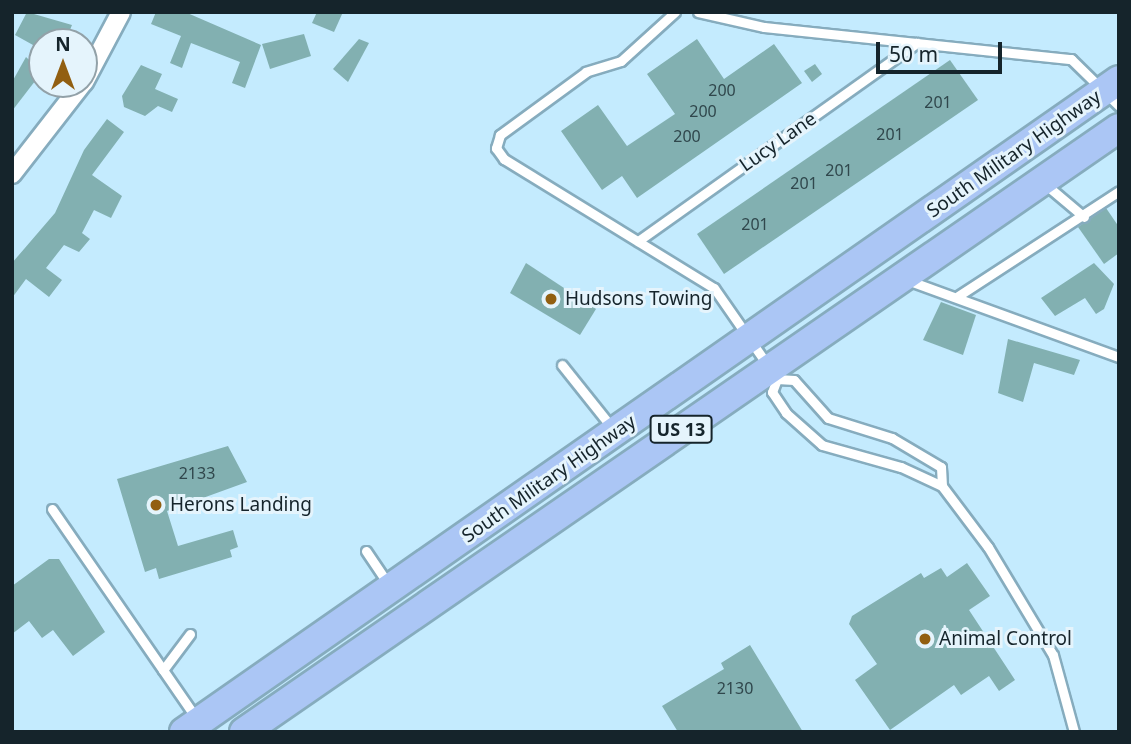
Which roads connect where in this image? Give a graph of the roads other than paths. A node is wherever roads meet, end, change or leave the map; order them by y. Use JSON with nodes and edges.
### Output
{"nodes":[{"id":1,"x":121,"y":12,"type":"edge"},
{"id":2,"x":675,"y":12,"type":"edge"},
{"id":3,"x":698,"y":12,"type":"edge"},
{"id":4,"x":917,"y":43,"type":"junction"},
{"id":5,"x":98,"y":55,"type":"edge"},
{"id":6,"x":1113,"y":93,"type":"edge"},
{"id":7,"x":71,"y":98,"type":"edge"},
{"id":8,"x":1119,"y":128,"type":"edge"},
{"id":9,"x":12,"y":174,"type":"edge"},
{"id":10,"x":1041,"y":181,"type":"junction"},
{"id":11,"x":1119,"y":191,"type":"edge"},
{"id":12,"x":1084,"y":217,"type":"junction"},
{"id":13,"x":638,"y":242,"type":"junction"},
{"id":14,"x":899,"y":278,"type":"junction"},
{"id":15,"x":958,"y":296,"type":"junction"},
{"id":16,"x":750,"y":339,"type":"junction"},
{"id":17,"x":1119,"y":357,"type":"edge"},
{"id":18,"x":562,"y":365,"type":"dead end"},
{"id":19,"x":773,"y":373,"type":"junction"},
{"id":20,"x":616,"y":433,"type":"junction"},
{"id":21,"x":942,"y":486,"type":"junction"},
{"id":22,"x":52,"y":509,"type":"dead end"},
{"id":23,"x":366,"y":551,"type":"dead end"},
{"id":24,"x":391,"y":589,"type":"junction"},
{"id":25,"x":190,"y":634,"type":"dead end"},
{"id":26,"x":163,"y":670,"type":"junction"},
{"id":27,"x":192,"y":727,"type":"edge"},
{"id":28,"x":244,"y":732,"type":"edge"},
{"id":29,"x":1074,"y":732,"type":"edge"}],
"edges":[{"from":1,"to":5,"type":"street"},
{"from":2,"to":13,"type":"lane"},
{"from":3,"to":4,"type":"lane"},
{"from":4,"to":6,"type":"lane"},
{"from":4,"to":13,"type":"lane","name":"Lucy Lane"},
{"from":6,"to":16,"type":"main road","name":"South Military Highway","number":"US 13"},
{"from":7,"to":9,"type":"street"},
{"from":8,"to":10,"type":"main road","name":"South Military Highway","number":"US 13"},
{"from":10,"to":12,"type":"lane"},
{"from":10,"to":14,"type":"main road","name":"South Military Highway","number":"US 13"},
{"from":11,"to":12,"type":"lane"},
{"from":12,"to":15,"type":"lane"},
{"from":13,"to":16,"type":"lane"},
{"from":14,"to":15,"type":"lane"},
{"from":14,"to":19,"type":"main road","name":"South Military Highway","number":"US 13"},
{"from":15,"to":17,"type":"lane"},
{"from":16,"to":19,"type":"lane"},
{"from":16,"to":20,"type":"main road","name":"South Military Highway","number":"US 13"},
{"from":18,"to":20,"type":"lane"},
{"from":19,"to":21,"type":"lane"},
{"from":19,"to":21,"type":"lane"},
{"from":19,"to":28,"type":"main road","name":"South Military Highway","number":"US 13"},
{"from":20,"to":24,"type":"main road","name":"South Military Highway","number":"US 13"},
{"from":21,"to":29,"type":"lane"},
{"from":22,"to":26,"type":"lane"},
{"from":23,"to":24,"type":"lane"},
{"from":24,"to":27,"type":"main road","name":"South Military Highway","number":"US 13"},
{"from":25,"to":26,"type":"lane"},
{"from":26,"to":27,"type":"lane"}]}
